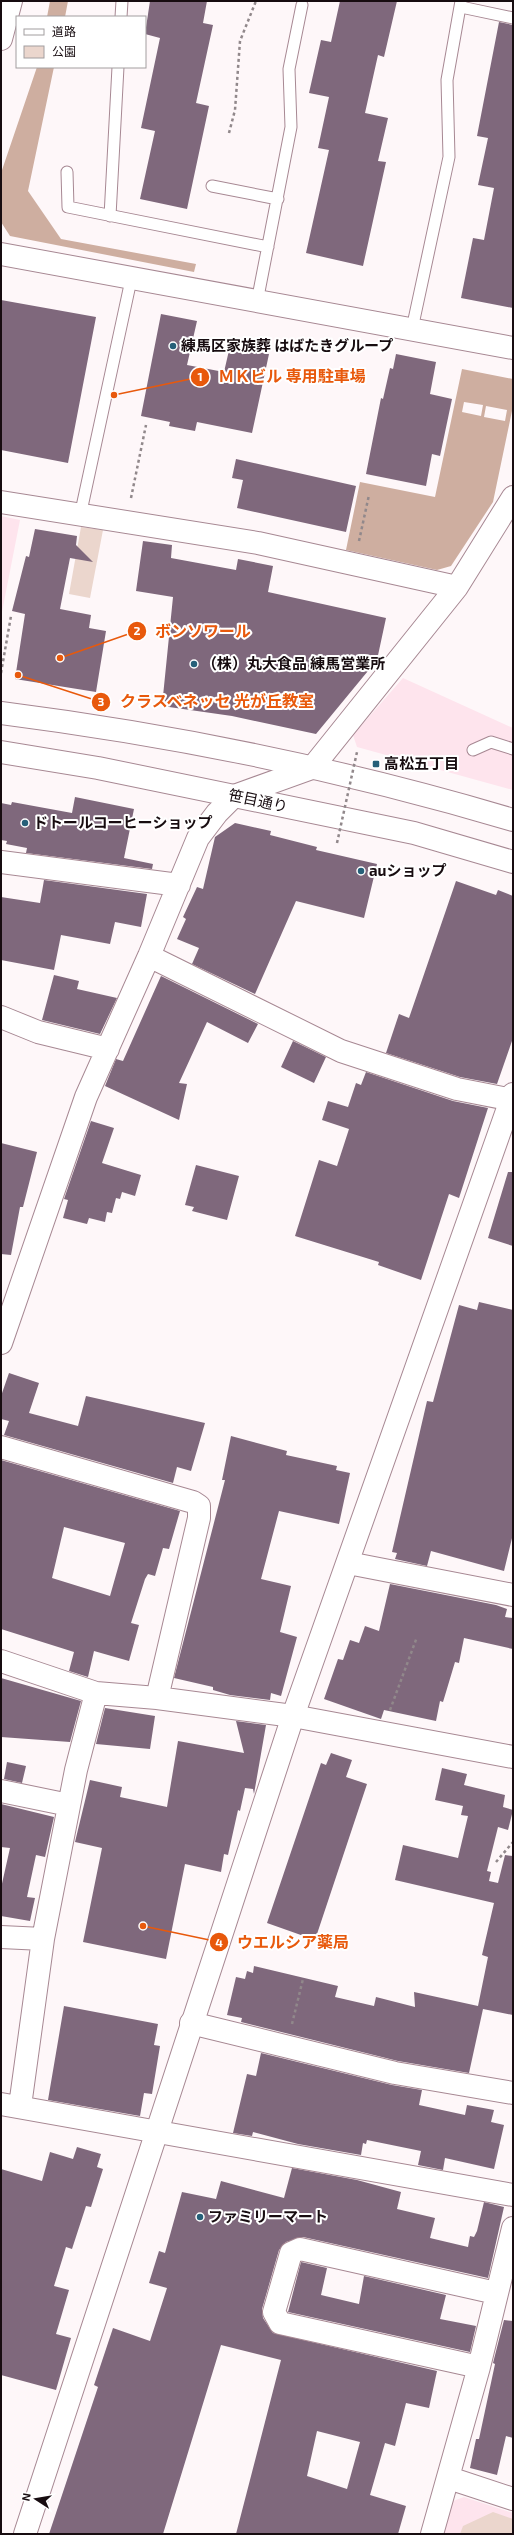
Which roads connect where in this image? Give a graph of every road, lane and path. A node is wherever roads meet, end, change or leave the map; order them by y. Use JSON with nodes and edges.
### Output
{"nodes":[{"id":1,"x":11,"y":1,"type":"edge"},
{"id":2,"x":122,"y":1,"type":"edge"},
{"id":3,"x":256,"y":1,"type":"edge"},
{"id":4,"x":461,"y":4,"type":"edge"},
{"id":5,"x":302,"y":5,"type":"dead end"},
{"id":6,"x":121,"y":16,"type":"edge"},
{"id":7,"x":513,"y":18,"type":"edge"},
{"id":8,"x":1,"y":39,"type":"edge"},
{"id":9,"x":118,"y":68,"type":"edge"},
{"id":10,"x":230,"y":133,"type":"dead end"},
{"id":11,"x":67,"y":172,"type":"dead end"},
{"id":12,"x":212,"y":186,"type":"dead end"},
{"id":13,"x":278,"y":200,"type":"junction"},
{"id":14,"x":110,"y":216,"type":"junction"},
{"id":15,"x":268,"y":247,"type":"junction"},
{"id":16,"x":1,"y":254,"type":"edge"},
{"id":17,"x":131,"y":280,"type":"junction"},
{"id":18,"x":257,"y":302,"type":"junction"},
{"id":19,"x":412,"y":329,"type":"junction"},
{"id":20,"x":513,"y":348,"type":"edge"},
{"id":21,"x":146,"y":425,"type":"dead end"},
{"id":22,"x":369,"y":495,"type":"dead end"},
{"id":23,"x":513,"y":498,"type":"edge"},
{"id":24,"x":1,"y":502,"type":"edge"},
{"id":25,"x":80,"y":516,"type":"junction"},
{"id":26,"x":126,"y":522,"type":"junction"},
{"id":27,"x":355,"y":563,"type":"junction"},
{"id":28,"x":457,"y":587,"type":"junction"},
{"id":29,"x":11,"y":616,"type":"dead end"},
{"id":30,"x":1,"y":673,"type":"edge"},
{"id":31,"x":1,"y":713,"type":"edge"},
{"id":32,"x":513,"y":749,"type":"edge"},
{"id":33,"x":474,"y":750,"type":"dead end"},
{"id":34,"x":1,"y":752,"type":"edge"},
{"id":35,"x":357,"y":752,"type":"dead end"},
{"id":36,"x":312,"y":768,"type":"junction"},
{"id":37,"x":234,"y":796,"type":"junction"},
{"id":38,"x":513,"y":820,"type":"edge"},
{"id":39,"x":337,"y":843,"type":"dead end"},
{"id":40,"x":1,"y":862,"type":"edge"},
{"id":41,"x":513,"y":862,"type":"edge"},
{"id":42,"x":179,"y":885,"type":"junction"},
{"id":43,"x":149,"y":956,"type":"junction"},
{"id":44,"x":1,"y":1017,"type":"edge"},
{"id":45,"x":108,"y":1049,"type":"junction"},
{"id":46,"x":512,"y":1098,"type":"edge"},
{"id":47,"x":9,"y":1294,"type":"edge"},
{"id":48,"x":1,"y":1343,"type":"edge"},
{"id":49,"x":1,"y":1447,"type":"edge"},
{"id":50,"x":348,"y":1563,"type":"junction"},
{"id":51,"x":513,"y":1594,"type":"edge"},
{"id":52,"x":417,"y":1636,"type":"dead end"},
{"id":53,"x":1,"y":1661,"type":"edge"},
{"id":54,"x":96,"y":1693,"type":"junction"},
{"id":55,"x":157,"y":1698,"type":"junction"},
{"id":56,"x":293,"y":1716,"type":"junction"},
{"id":57,"x":381,"y":1733,"type":"junction"},
{"id":58,"x":513,"y":1757,"type":"edge"},
{"id":59,"x":1,"y":1791,"type":"edge"},
{"id":60,"x":69,"y":1805,"type":"junction"},
{"id":61,"x":513,"y":1842,"type":"edge"},
{"id":62,"x":496,"y":1862,"type":"dead end"},
{"id":63,"x":1,"y":1937,"type":"edge"},
{"id":64,"x":43,"y":1939,"type":"junction"},
{"id":65,"x":303,"y":1979,"type":"dead end"},
{"id":66,"x":191,"y":2023,"type":"junction"},
{"id":67,"x":286,"y":2046,"type":"junction"},
{"id":68,"x":513,"y":2093,"type":"edge"},
{"id":69,"x":11,"y":2105,"type":"edge"},
{"id":70,"x":156,"y":2132,"type":"junction"},
{"id":71,"x":513,"y":2195,"type":"edge"},
{"id":72,"x":513,"y":2228,"type":"edge"},
{"id":73,"x":496,"y":2293,"type":"junction"},
{"id":74,"x":479,"y":2367,"type":"junction"},
{"id":75,"x":449,"y":2478,"type":"junction"},
{"id":76,"x":513,"y":2499,"type":"edge"},
{"id":77,"x":25,"y":2534,"type":"edge"},
{"id":78,"x":432,"y":2534,"type":"edge"}],
"edges":[{"from":1,"to":8,"type":"street"},
{"from":2,"to":6,"type":"lane"},
{"from":3,"to":10,"type":"path"},
{"from":4,"to":7,"type":"lane"},
{"from":4,"to":19,"type":"lane"},
{"from":5,"to":13,"type":"lane"},
{"from":9,"to":14,"type":"lane"},
{"from":11,"to":14,"type":"lane"},
{"from":12,"to":13,"type":"lane"},
{"from":13,"to":15,"type":"lane"},
{"from":14,"to":15,"type":"lane"},
{"from":15,"to":18,"type":"lane"},
{"from":16,"to":17,"type":"street"},
{"from":17,"to":18,"type":"street"},
{"from":17,"to":25,"type":"lane"},
{"from":18,"to":19,"type":"street"},
{"from":19,"to":20,"type":"street"},
{"from":21,"to":26,"type":"path"},
{"from":22,"to":27,"type":"path"},
{"from":23,"to":28,"type":"street"},
{"from":24,"to":25,"type":"street"},
{"from":25,"to":26,"type":"street"},
{"from":26,"to":27,"type":"street"},
{"from":27,"to":28,"type":"street"},
{"from":28,"to":36,"type":"street"},
{"from":29,"to":30,"type":"path"},
{"from":31,"to":36,"type":"street"},
{"from":32,"to":33,"type":"lane"},
{"from":34,"to":37,"type":"street","name":"笹目通り"},
{"from":35,"to":39,"type":"path","bridge":true},
{"from":36,"to":37,"type":"street"},
{"from":36,"to":38,"type":"street"},
{"from":37,"to":41,"type":"street","name":"笹目通り"},
{"from":37,"to":42,"type":"street"},
{"from":40,"to":42,"type":"street"},
{"from":42,"to":43,"type":"street"},
{"from":43,"to":45,"type":"street"},
{"from":43,"to":46,"type":"street"},
{"from":44,"to":45,"type":"street"},
{"from":45,"to":47,"type":"street"},
{"from":46,"to":50,"type":"street"},
{"from":47,"to":48,"type":"street"},
{"from":49,"to":55,"type":"street"},
{"from":50,"to":51,"type":"street"},
{"from":50,"to":56,"type":"street"},
{"from":52,"to":57,"type":"path"},
{"from":53,"to":54,"type":"street"},
{"from":54,"to":55,"type":"street"},
{"from":54,"to":60,"type":"street"},
{"from":55,"to":56,"type":"street"},
{"from":56,"to":57,"type":"street"},
{"from":56,"to":66,"type":"street"},
{"from":57,"to":58,"type":"street"},
{"from":59,"to":60,"type":"street"},
{"from":60,"to":64,"type":"street"},
{"from":61,"to":62,"type":"path"},
{"from":63,"to":64,"type":"street"},
{"from":64,"to":69,"type":"street"},
{"from":65,"to":67,"type":"path"},
{"from":66,"to":67,"type":"street"},
{"from":66,"to":70,"type":"street"},
{"from":67,"to":68,"type":"street"},
{"from":69,"to":70,"type":"street"},
{"from":70,"to":71,"type":"street"},
{"from":70,"to":77,"type":"street"},
{"from":72,"to":73,"type":"street"},
{"from":73,"to":74,"type":"street"},
{"from":73,"to":74,"type":"street"},
{"from":74,"to":75,"type":"street"},
{"from":75,"to":76,"type":"street"},
{"from":75,"to":78,"type":"street"}]}
